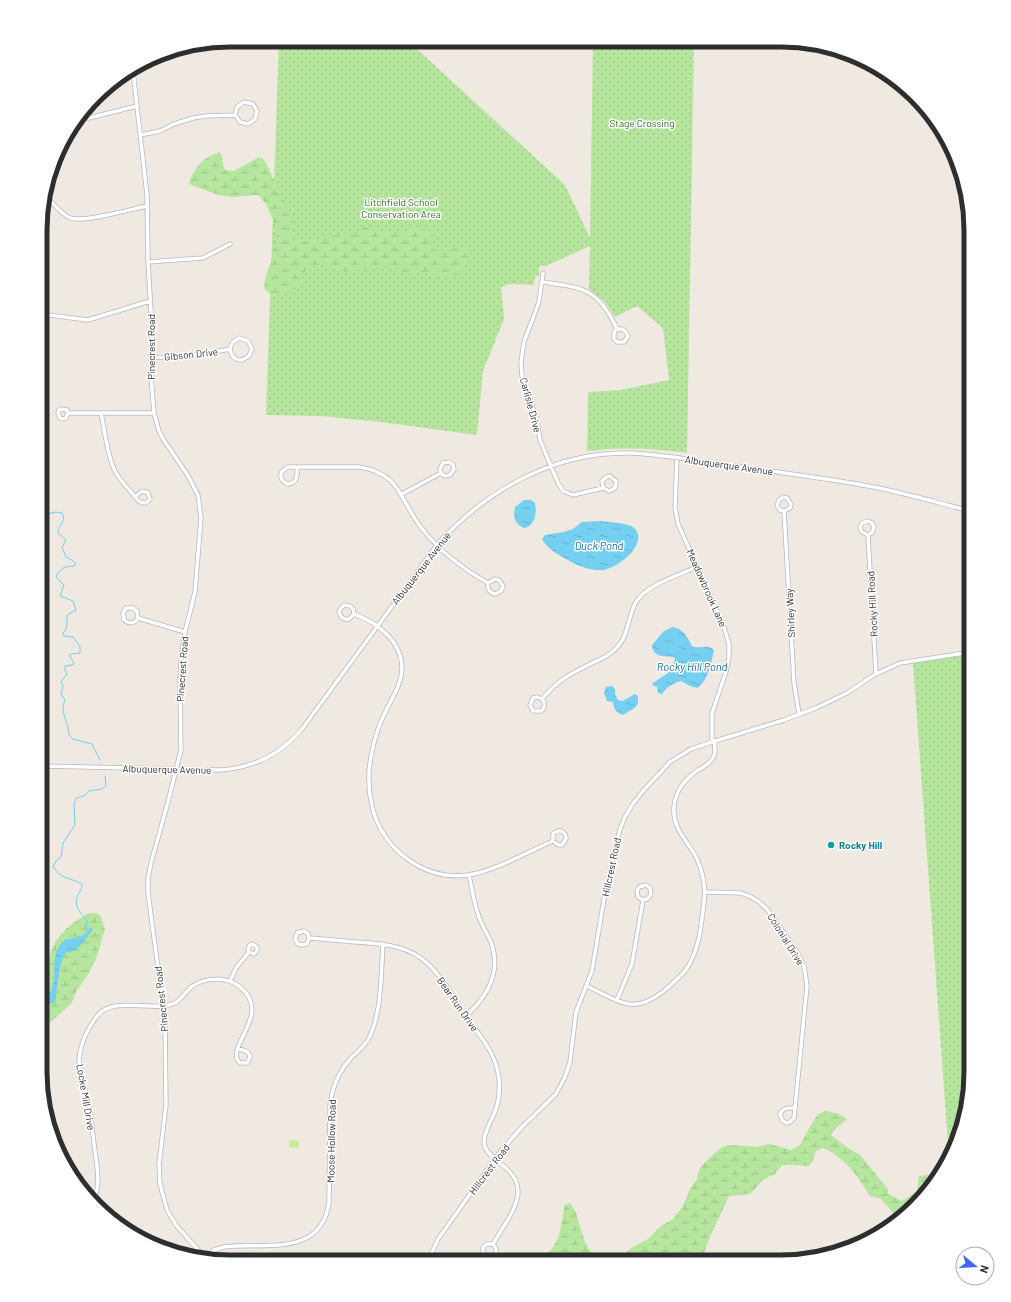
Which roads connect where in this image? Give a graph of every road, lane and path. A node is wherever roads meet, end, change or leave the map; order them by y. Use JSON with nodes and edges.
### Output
{"nodes":[{"id":1,"x":133,"y":75,"type":"edge"},
{"id":2,"x":137,"y":106,"type":"junction"},
{"id":3,"x":235,"y":115,"type":"junction"},
{"id":4,"x":86,"y":118,"type":"edge"},
{"id":5,"x":140,"y":135,"type":"junction"},
{"id":6,"x":50,"y":200,"type":"edge"},
{"id":7,"x":147,"y":206,"type":"junction"},
{"id":8,"x":230,"y":244,"type":"dead end"},
{"id":9,"x":148,"y":262,"type":"junction"},
{"id":10,"x":543,"y":273,"type":"dead end"},
{"id":11,"x":542,"y":282,"type":"junction"},
{"id":12,"x":150,"y":301,"type":"junction"},
{"id":13,"x":47,"y":315,"type":"edge"},
{"id":14,"x":617,"y":329,"type":"junction"},
{"id":15,"x":230,"y":350,"type":"junction"},
{"id":16,"x":151,"y":357,"type":"junction"},
{"id":17,"x":101,"y":413,"type":"junction"},
{"id":18,"x":154,"y":413,"type":"junction"},
{"id":19,"x":68,"y":414,"type":"dead end"},
{"id":20,"x":677,"y":458,"type":"junction"},
{"id":21,"x":551,"y":466,"type":"junction"},
{"id":22,"x":297,"y":467,"type":"junction"},
{"id":23,"x":441,"y":473,"type":"junction"},
{"id":24,"x":603,"y":488,"type":"junction"},
{"id":25,"x":402,"y":494,"type":"junction"},
{"id":26,"x":135,"y":497,"type":"dead end"},
{"id":27,"x":964,"y":510,"type":"edge"},
{"id":28,"x":784,"y":512,"type":"junction"},
{"id":29,"x":868,"y":535,"type":"junction"},
{"id":30,"x":437,"y":545,"type":"junction"},
{"id":31,"x":697,"y":567,"type":"junction"},
{"id":32,"x":488,"y":583,"type":"junction"},
{"id":33,"x":354,"y":614,"type":"junction"},
{"id":34,"x":138,"y":618,"type":"junction"},
{"id":35,"x":377,"y":626,"type":"junction"},
{"id":36,"x":185,"y":632,"type":"junction"},
{"id":37,"x":964,"y":653,"type":"edge"},
{"id":38,"x":876,"y":674,"type":"junction"},
{"id":39,"x":542,"y":698,"type":"junction"},
{"id":40,"x":799,"y":714,"type":"junction"},
{"id":41,"x":713,"y":741,"type":"junction"},
{"id":42,"x":47,"y":766,"type":"edge"},
{"id":43,"x":177,"y":770,"type":"junction"},
{"id":44,"x":553,"y":841,"type":"junction"},
{"id":45,"x":469,"y":875,"type":"junction"},
{"id":46,"x":705,"y":892,"type":"junction"},
{"id":47,"x":642,"y":900,"type":"junction"},
{"id":48,"x":309,"y":938,"type":"junction"},
{"id":49,"x":383,"y":944,"type":"junction"},
{"id":50,"x":249,"y":952,"type":"dead end"},
{"id":51,"x":230,"y":981,"type":"junction"},
{"id":52,"x":587,"y":986,"type":"junction"},
{"id":53,"x":617,"y":1000,"type":"junction"},
{"id":54,"x":163,"y":1006,"type":"junction"},
{"id":55,"x":466,"y":1016,"type":"junction"},
{"id":56,"x":238,"y":1049,"type":"junction"},
{"id":57,"x":795,"y":1108,"type":"junction"},
{"id":58,"x":495,"y":1159,"type":"junction"},
{"id":59,"x":96,"y":1196,"type":"edge"},
{"id":60,"x":493,"y":1244,"type":"junction"},
{"id":61,"x":199,"y":1252,"type":"edge"},
{"id":62,"x":211,"y":1254,"type":"edge"},
{"id":63,"x":431,"y":1255,"type":"edge"},
{"id":64,"x":485,"y":1255,"type":"edge"},
{"id":65,"x":495,"y":1255,"type":"edge"}],
"edges":[{"from":1,"to":2,"type":"street","name":"Pinecrest Road"},
{"from":2,"to":4,"type":"street"},
{"from":2,"to":5,"type":"street","name":"Pinecrest Road"},
{"from":3,"to":3,"type":"street"},
{"from":3,"to":5,"type":"street"},
{"from":5,"to":7,"type":"street","name":"Pinecrest Road"},
{"from":6,"to":7,"type":"street"},
{"from":7,"to":9,"type":"street","name":"Pinecrest Road"},
{"from":8,"to":9,"type":"street"},
{"from":9,"to":12,"type":"street","name":"Pinecrest Road"},
{"from":10,"to":11,"type":"street","name":"Carlisle Drive"},
{"from":11,"to":14,"type":"street"},
{"from":11,"to":21,"type":"street","name":"Carlisle Drive"},
{"from":12,"to":13,"type":"street"},
{"from":12,"to":16,"type":"street","name":"Pinecrest Road"},
{"from":14,"to":14,"type":"street"},
{"from":15,"to":15,"type":"street","name":"Gibson Drive"},
{"from":15,"to":16,"type":"street","name":"Gibson Drive"},
{"from":16,"to":18,"type":"street","name":"Pinecrest Road"},
{"from":17,"to":18,"type":"street"},
{"from":17,"to":19,"type":"street"},
{"from":17,"to":26,"type":"street"},
{"from":18,"to":36,"type":"street","name":"Pinecrest Road"},
{"from":20,"to":21,"type":"street","name":"Albuquerque Avenue"},
{"from":20,"to":27,"type":"street","name":"Albuquerque Avenue"},
{"from":20,"to":31,"type":"street","name":"Meadowbrook Lane"},
{"from":21,"to":24,"type":"street","name":"Carlisle Drive"},
{"from":21,"to":30,"type":"street","name":"Albuquerque Avenue"},
{"from":22,"to":22,"type":"street"},
{"from":22,"to":25,"type":"street"},
{"from":23,"to":23,"type":"street"},
{"from":23,"to":25,"type":"street"},
{"from":24,"to":24,"type":"street"},
{"from":25,"to":30,"type":"street"},
{"from":28,"to":28,"type":"street","name":"Shirley Way"},
{"from":28,"to":40,"type":"street","name":"Shirley Way"},
{"from":29,"to":29,"type":"street","name":"Rocky Hill Road"},
{"from":29,"to":38,"type":"street","name":"Rocky Hill Road"},
{"from":30,"to":32,"type":"street"},
{"from":30,"to":35,"type":"street","name":"Albuquerque Avenue"},
{"from":31,"to":39,"type":"street"},
{"from":31,"to":41,"type":"street","name":"Meadowbrook Lane"},
{"from":32,"to":32,"type":"street"},
{"from":33,"to":33,"type":"street"},
{"from":33,"to":35,"type":"street"},
{"from":34,"to":34,"type":"street"},
{"from":34,"to":36,"type":"street"},
{"from":35,"to":43,"type":"street","name":"Albuquerque Avenue"},
{"from":35,"to":45,"type":"street"},
{"from":36,"to":43,"type":"street","name":"Pinecrest Road"},
{"from":37,"to":38,"type":"street","name":"Hillcrest Road"},
{"from":38,"to":40,"type":"street","name":"Hillcrest Road"},
{"from":39,"to":39,"type":"street"},
{"from":40,"to":41,"type":"street","name":"Hillcrest Road"},
{"from":41,"to":46,"type":"street","name":"Meadowbrook Lane"},
{"from":41,"to":52,"type":"street","name":"Hillcrest Road"},
{"from":42,"to":43,"type":"street","name":"Albuquerque Avenue"},
{"from":43,"to":54,"type":"street","name":"Pinecrest Road"},
{"from":44,"to":44,"type":"street"},
{"from":44,"to":45,"type":"street"},
{"from":45,"to":55,"type":"street"},
{"from":46,"to":53,"type":"street","name":"Meadowbrook Lane"},
{"from":46,"to":57,"type":"street","name":"Colonial Drive"},
{"from":47,"to":47,"type":"street"},
{"from":47,"to":53,"type":"street"},
{"from":48,"to":48,"type":"street","name":"Bear Run Drive"},
{"from":48,"to":49,"type":"street","name":"Bear Run Drive"},
{"from":49,"to":55,"type":"street","name":"Bear Run Drive"},
{"from":49,"to":62,"type":"street","name":"Moose Hollow Road"},
{"from":50,"to":51,"type":"street"},
{"from":51,"to":54,"type":"street"},
{"from":51,"to":56,"type":"street"},
{"from":52,"to":53,"type":"street","name":"Meadowbrook Lane"},
{"from":52,"to":58,"type":"street","name":"Hillcrest Road"},
{"from":54,"to":59,"type":"street","name":"Locke Mill Drive"},
{"from":54,"to":61,"type":"street","name":"Pinecrest Road"},
{"from":55,"to":58,"type":"street","name":"Bear Run Drive"},
{"from":56,"to":56,"type":"street"},
{"from":57,"to":57,"type":"street","name":"Colonial Drive"},
{"from":58,"to":60,"type":"street"},
{"from":58,"to":63,"type":"street","name":"Hillcrest Road"},
{"from":60,"to":64,"type":"street"},
{"from":60,"to":65,"type":"street"}]}
